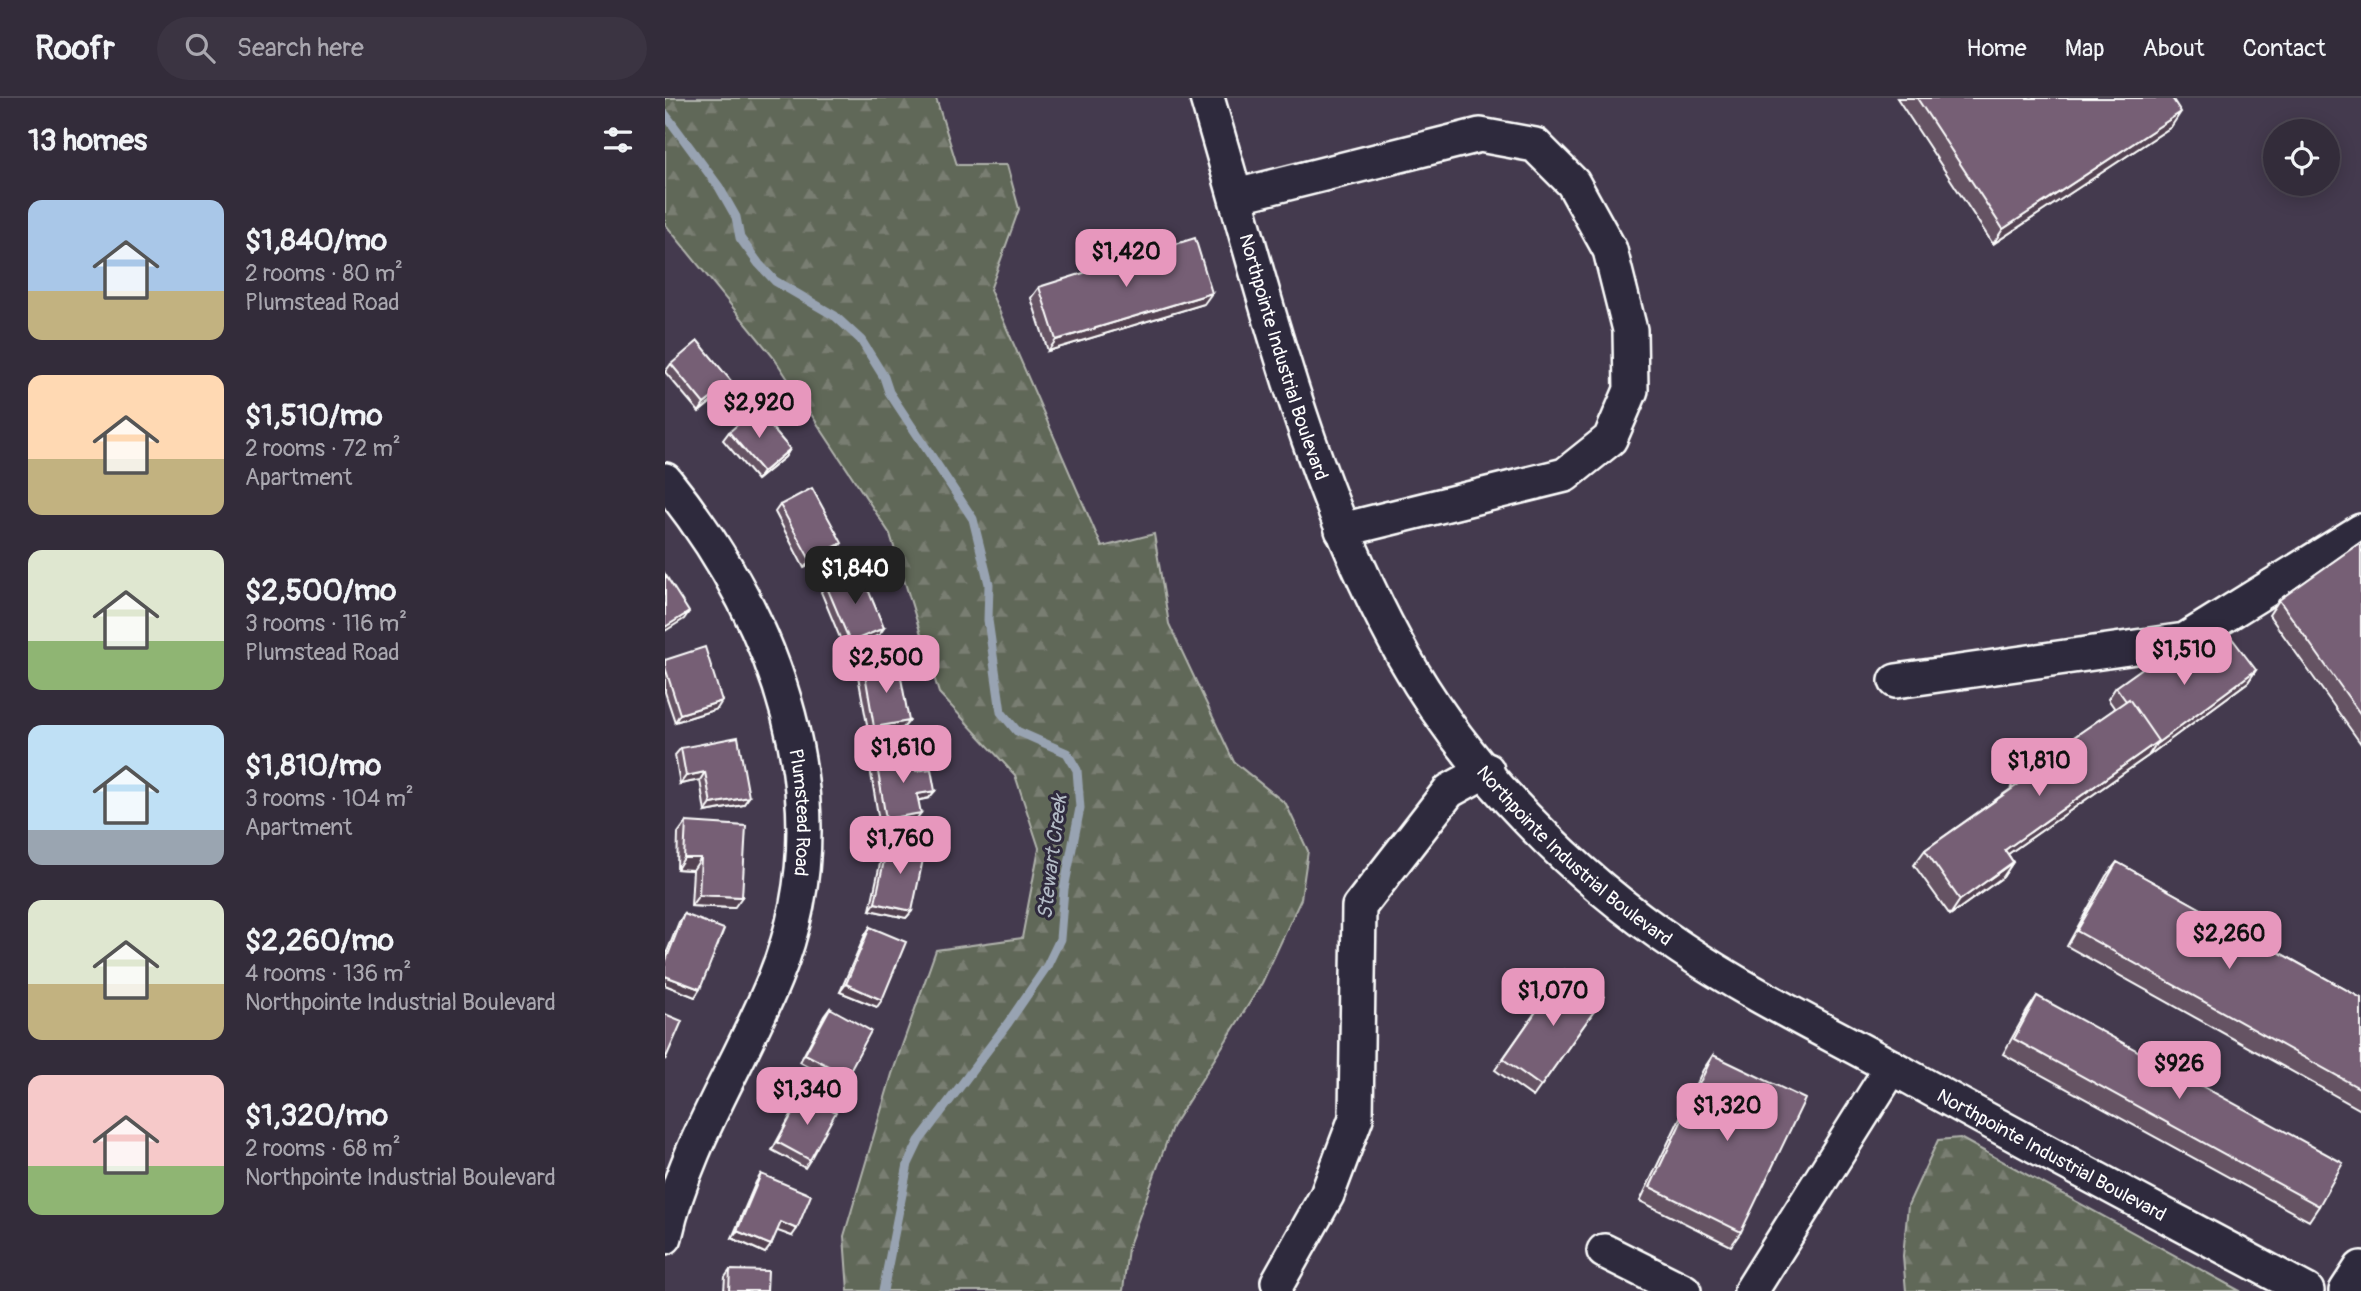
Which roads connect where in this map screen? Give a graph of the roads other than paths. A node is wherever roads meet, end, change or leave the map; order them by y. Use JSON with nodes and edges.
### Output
{"nodes":[{"id":1,"x":1207,"y":98,"type":"edge"},
{"id":2,"x":1236,"y":196,"type":"junction"},
{"id":3,"x":665,"y":480,"type":"edge"},
{"id":4,"x":1342,"y":530,"type":"junction"},
{"id":5,"x":2361,"y":531,"type":"edge"},
{"id":6,"x":1896,"y":681,"type":"dead end"},
{"id":7,"x":1487,"y":771,"type":"junction"},
{"id":8,"x":1892,"y":1067,"type":"junction"},
{"id":9,"x":665,"y":1237,"type":"edge"},
{"id":10,"x":1604,"y":1251,"type":"dead end"},
{"id":11,"x":2361,"y":1268,"type":"edge"},
{"id":12,"x":1278,"y":1282,"type":"dead end"},
{"id":13,"x":1684,"y":1291,"type":"edge"},
{"id":14,"x":1751,"y":1291,"type":"edge"},
{"id":15,"x":2307,"y":1291,"type":"edge"},
{"id":16,"x":2346,"y":1291,"type":"edge"}],
"edges":[{"from":1,"to":2,"type":"street","name":"Northpointe Industrial Boulevard"},
{"from":2,"to":4,"type":"street","name":"Northpointe Industrial Boulevard"},
{"from":2,"to":4,"type":"street"},
{"from":3,"to":9,"type":"street","name":"Plumstead Road"},
{"from":4,"to":7,"type":"street","name":"Northpointe Industrial Boulevard"},
{"from":5,"to":6,"type":"street"},
{"from":7,"to":8,"type":"street","name":"Northpointe Industrial Boulevard"},
{"from":7,"to":12,"type":"street"},
{"from":8,"to":14,"type":"street"},
{"from":8,"to":15,"type":"street","name":"Northpointe Industrial Boulevard"},
{"from":10,"to":13,"type":"street"},
{"from":11,"to":16,"type":"street"}]}
